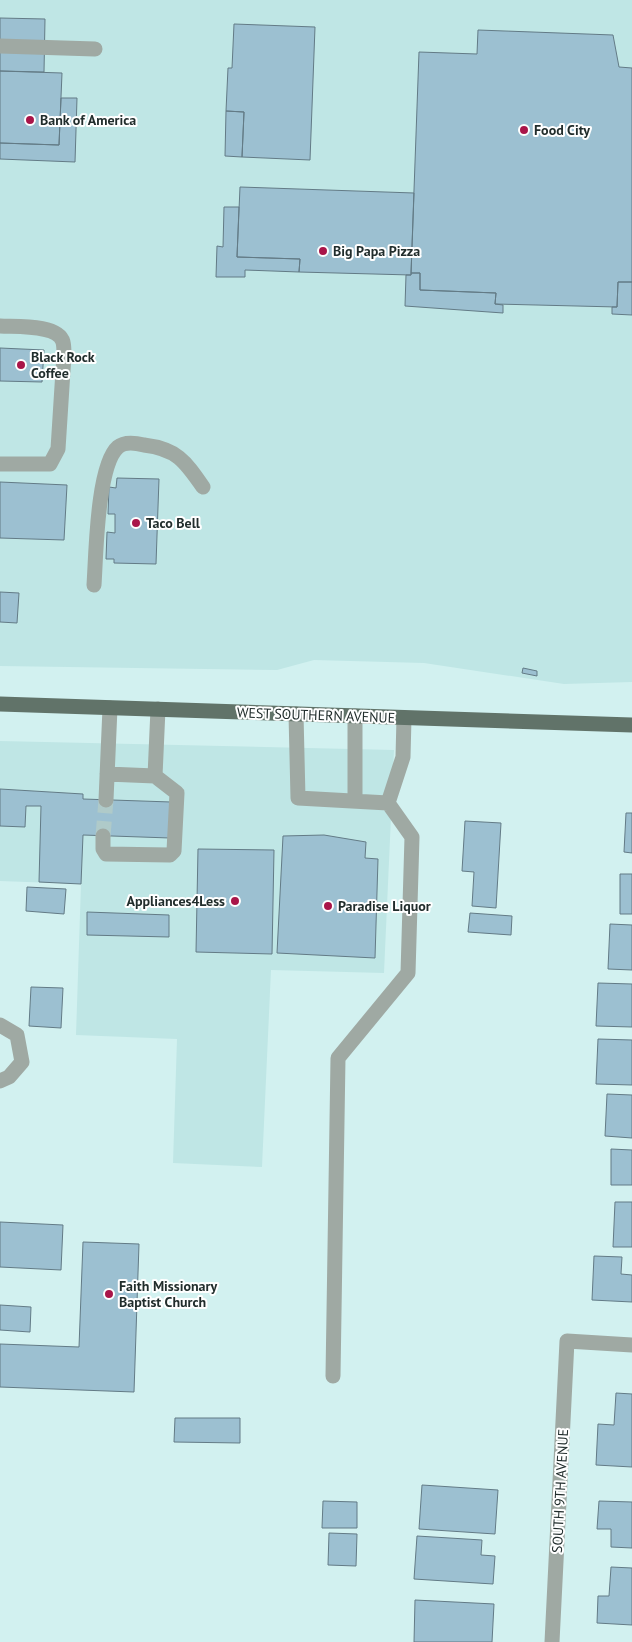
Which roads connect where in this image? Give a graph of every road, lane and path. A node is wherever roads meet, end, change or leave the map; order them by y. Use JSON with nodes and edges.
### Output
{"nodes":[{"id":1,"x":0,"y":46,"type":"edge"},
{"id":2,"x":95,"y":49,"type":"dead end"},
{"id":3,"x":0,"y":326,"type":"edge"},
{"id":4,"x":0,"y":464,"type":"edge"},
{"id":5,"x":203,"y":487,"type":"dead end"},
{"id":6,"x":94,"y":585,"type":"dead end"},
{"id":7,"x":0,"y":704,"type":"edge"},
{"id":8,"x":110,"y":708,"type":"junction"},
{"id":9,"x":158,"y":709,"type":"junction"},
{"id":10,"x":296,"y":714,"type":"junction"},
{"id":11,"x":355,"y":716,"type":"junction"},
{"id":12,"x":404,"y":718,"type":"junction"},
{"id":13,"x":632,"y":725,"type":"edge"},
{"id":14,"x":107,"y":774,"type":"junction"},
{"id":15,"x":155,"y":776,"type":"junction"},
{"id":16,"x":106,"y":800,"type":"tunnel mouth"},
{"id":17,"x":355,"y":800,"type":"junction"},
{"id":18,"x":388,"y":803,"type":"junction"},
{"id":19,"x":103,"y":836,"type":"tunnel mouth"},
{"id":20,"x":0,"y":1025,"type":"edge"},
{"id":21,"x":0,"y":1081,"type":"edge"},
{"id":22,"x":632,"y":1345,"type":"edge"},
{"id":23,"x":333,"y":1376,"type":"dead end"},
{"id":24,"x":552,"y":1642,"type":"edge"}],
"edges":[{"from":1,"to":2,"type":"street"},
{"from":3,"to":4,"type":"street"},
{"from":5,"to":6,"type":"street"},
{"from":7,"to":8,"type":"main road","name":"WEST SOUTHERN AVENUE"},
{"from":8,"to":9,"type":"main road","name":"WEST SOUTHERN AVENUE"},
{"from":8,"to":14,"type":"street"},
{"from":9,"to":10,"type":"main road","name":"WEST SOUTHERN AVENUE"},
{"from":9,"to":15,"type":"street"},
{"from":10,"to":11,"type":"main road","name":"WEST SOUTHERN AVENUE"},
{"from":10,"to":17,"type":"street"},
{"from":11,"to":12,"type":"main road","name":"WEST SOUTHERN AVENUE"},
{"from":11,"to":17,"type":"street"},
{"from":12,"to":13,"type":"main road","name":"WEST SOUTHERN AVENUE"},
{"from":12,"to":18,"type":"street"},
{"from":14,"to":15,"type":"street"},
{"from":14,"to":16,"type":"street"},
{"from":15,"to":19,"type":"street"},
{"from":17,"to":18,"type":"street"},
{"from":18,"to":23,"type":"street"},
{"from":20,"to":21,"type":"street"},
{"from":22,"to":24,"type":"street","name":"SOUTH 9TH AVENUE"}]}
